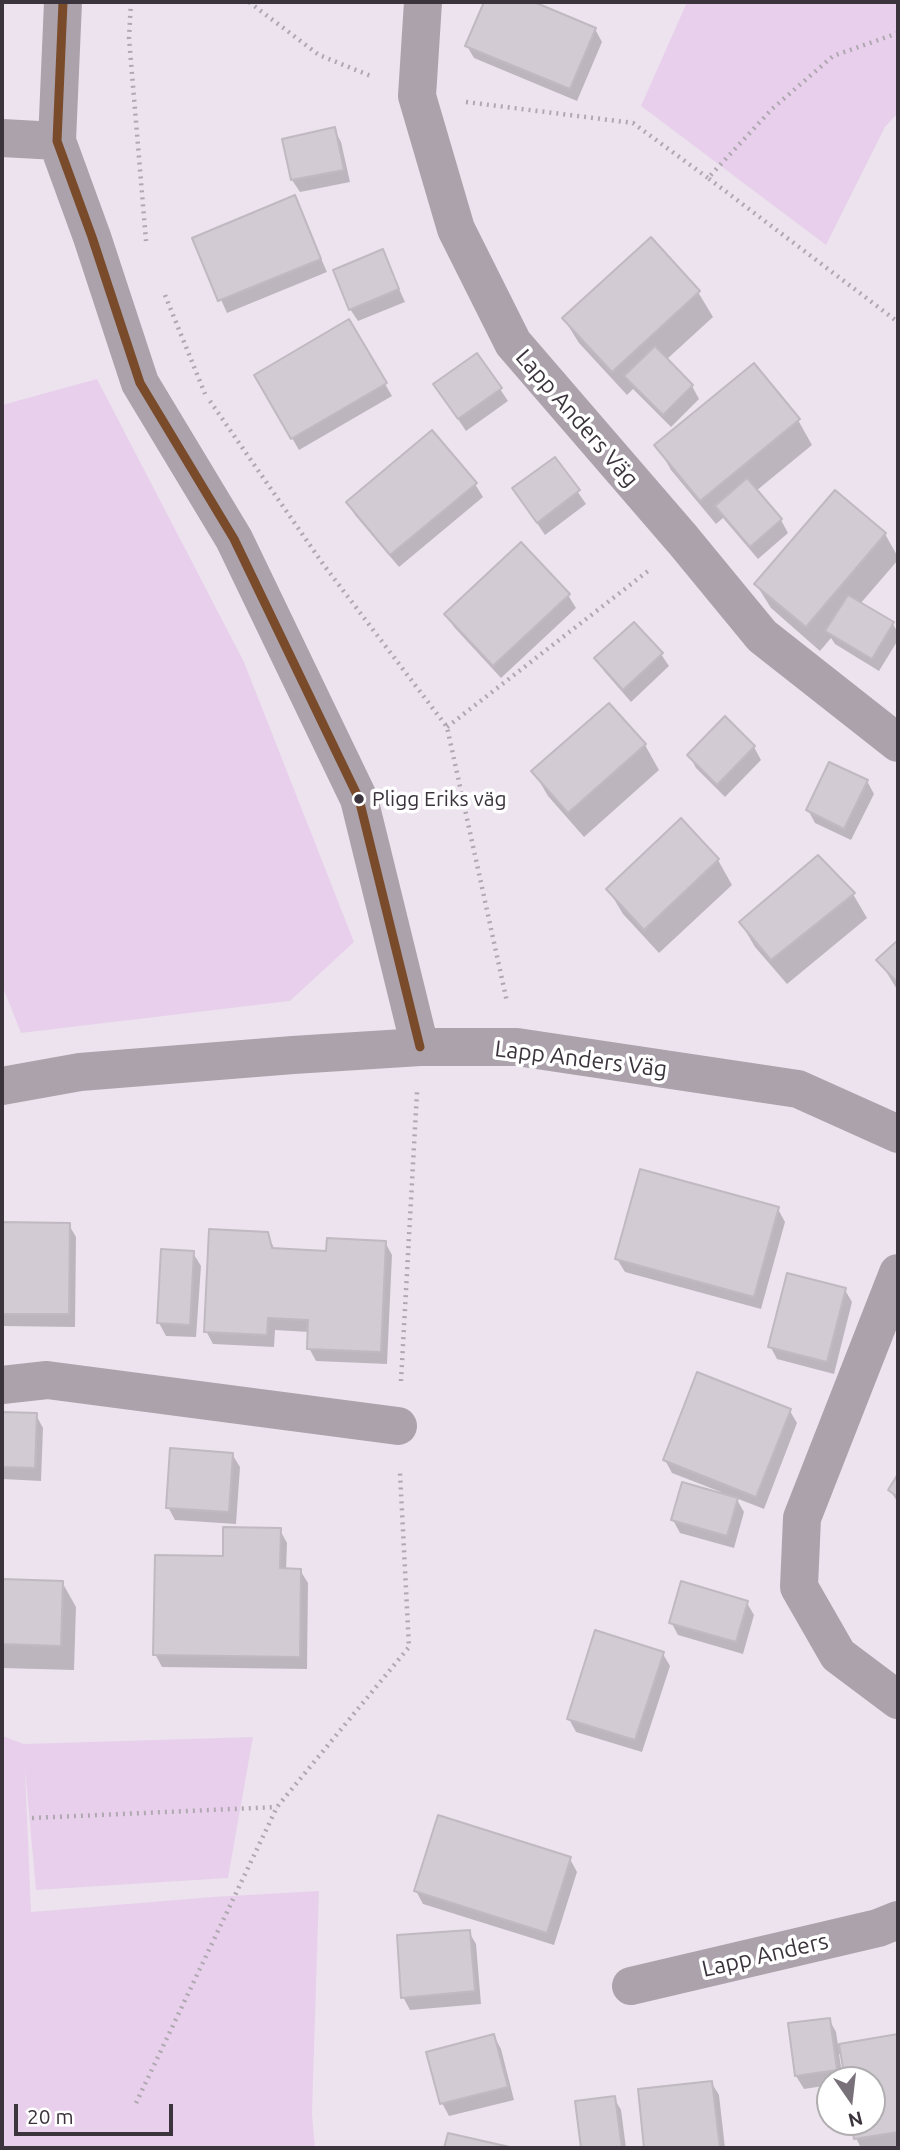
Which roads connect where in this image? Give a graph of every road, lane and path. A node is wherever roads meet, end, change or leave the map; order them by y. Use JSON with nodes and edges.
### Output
{"nodes":[{"id":1,"x":63,"y":2,"type":"edge"},
{"id":2,"x":131,"y":2,"type":"edge"},
{"id":3,"x":249,"y":2,"type":"edge"},
{"id":4,"x":423,"y":2,"type":"edge"},
{"id":5,"x":898,"y":33,"type":"edge"},
{"id":6,"x":417,"y":96,"type":"junction"},
{"id":7,"x":2,"y":138,"type":"edge"},
{"id":8,"x":57,"y":141,"type":"junction"},
{"id":9,"x":708,"y":178,"type":"junction"},
{"id":10,"x":146,"y":251,"type":"dead end"},
{"id":11,"x":161,"y":286,"type":"dead end"},
{"id":12,"x":898,"y":322,"type":"edge"},
{"id":13,"x":683,"y":540,"type":"junction"},
{"id":14,"x":447,"y":727,"type":"junction"},
{"id":15,"x":898,"y":743,"type":"edge"},
{"id":16,"x":420,"y":1046,"type":"junction"},
{"id":17,"x":517,"y":1047,"type":"junction"},
{"id":18,"x":2,"y":1086,"type":"edge"},
{"id":19,"x":898,"y":1134,"type":"edge"},
{"id":20,"x":898,"y":1273,"type":"edge"},
{"id":21,"x":2,"y":1385,"type":"edge"},
{"id":22,"x":398,"y":1426,"type":"junction"},
{"id":23,"x":898,"y":1700,"type":"edge"},
{"id":24,"x":277,"y":1807,"type":"junction"},
{"id":25,"x":32,"y":1818,"type":"dead end"},
{"id":26,"x":898,"y":1920,"type":"edge"},
{"id":27,"x":631,"y":1986,"type":"dead end"},
{"id":28,"x":136,"y":2103,"type":"dead end"}],
"edges":[{"from":1,"to":8,"type":"street"},
{"from":2,"to":10,"type":"path"},
{"from":3,"to":6,"type":"path"},
{"from":4,"to":6,"type":"street","name":"Lapp Anders Väg"},
{"from":5,"to":9,"type":"path"},
{"from":6,"to":9,"type":"path"},
{"from":6,"to":13,"type":"street","name":"Lapp Anders Väg"},
{"from":7,"to":8,"type":"street"},
{"from":8,"to":16,"type":"street"},
{"from":9,"to":12,"type":"path"},
{"from":11,"to":14,"type":"path"},
{"from":13,"to":14,"type":"path"},
{"from":13,"to":15,"type":"street","name":"Lapp Anders Väg"},
{"from":14,"to":17,"type":"path"},
{"from":16,"to":17,"type":"street","name":"Lapp Anders Väg"},
{"from":16,"to":18,"type":"street","name":"Lapp Anders Väg"},
{"from":16,"to":22,"type":"path"},
{"from":17,"to":19,"type":"street","name":"Lapp Anders Väg"},
{"from":20,"to":23,"type":"street"},
{"from":21,"to":22,"type":"street"},
{"from":22,"to":24,"type":"path"},
{"from":24,"to":25,"type":"path"},
{"from":24,"to":28,"type":"path"},
{"from":26,"to":27,"type":"street","name":"Lapp Anders"}]}
